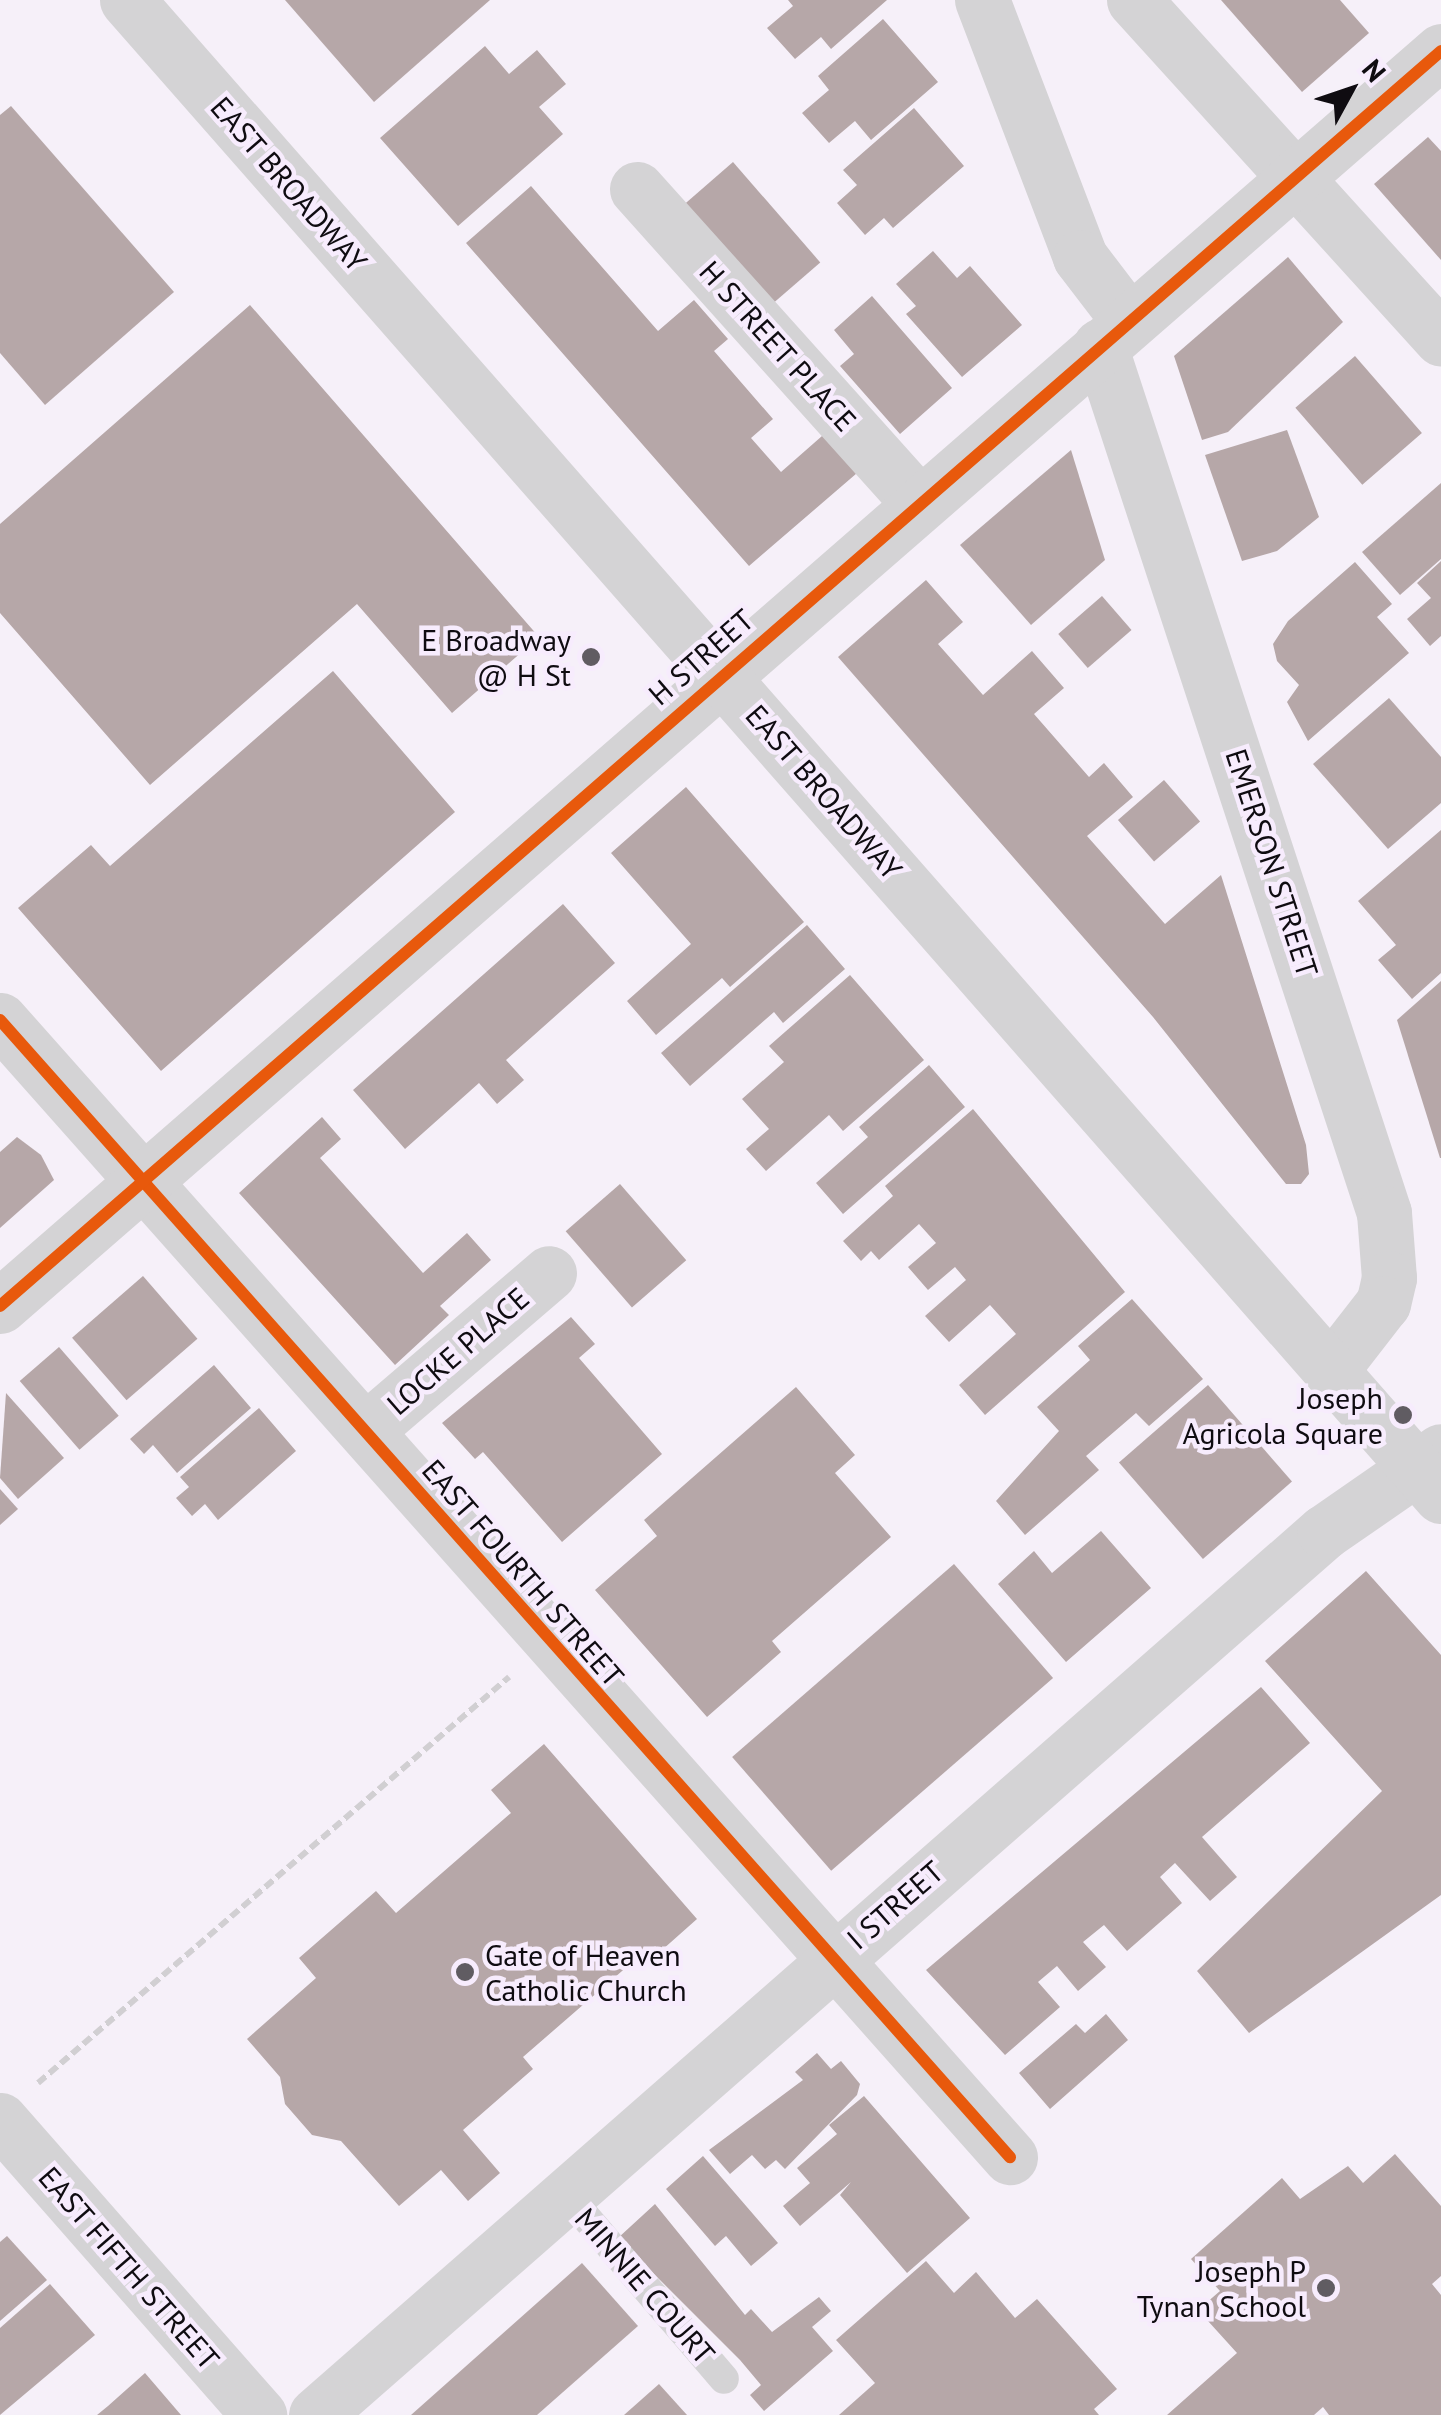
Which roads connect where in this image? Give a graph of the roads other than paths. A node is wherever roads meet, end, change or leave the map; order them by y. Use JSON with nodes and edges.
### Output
{"nodes":[{"id":1,"x":127,"y":0,"type":"edge"},
{"id":2,"x":982,"y":0,"type":"edge"},
{"id":3,"x":1134,"y":0,"type":"edge"},
{"id":4,"x":1441,"y":51,"type":"edge"},
{"id":5,"x":1298,"y":176,"type":"junction"},
{"id":6,"x":637,"y":189,"type":"dead end"},
{"id":7,"x":1115,"y":333,"type":"junction"},
{"id":8,"x":1441,"y":338,"type":"edge"},
{"id":9,"x":919,"y":503,"type":"junction"},
{"id":10,"x":722,"y":675,"type":"junction"},
{"id":11,"x":0,"y":1020,"type":"edge"},
{"id":12,"x":140,"y":1180,"type":"junction"},
{"id":13,"x":550,"y":1272,"type":"dead end"},
{"id":14,"x":0,"y":1306,"type":"edge"},
{"id":15,"x":1331,"y":1370,"type":"junction"},
{"id":16,"x":366,"y":1430,"type":"junction"},
{"id":17,"x":1433,"y":1472,"type":"edge"},
{"id":18,"x":831,"y":1961,"type":"junction"},
{"id":19,"x":0,"y":2120,"type":"edge"},
{"id":20,"x":1010,"y":2157,"type":"dead end"},
{"id":21,"x":566,"y":2194,"type":"junction"},
{"id":22,"x":724,"y":2379,"type":"dead end"},
{"id":23,"x":259,"y":2415,"type":"edge"},
{"id":24,"x":316,"y":2415,"type":"edge"}],
"edges":[{"from":1,"to":10,"type":"street","name":"EAST BROADWAY"},
{"from":2,"to":7,"type":"street","name":"EMERSON STREET"},
{"from":3,"to":5,"type":"street"},
{"from":4,"to":5,"type":"street","name":"H STREET"},
{"from":5,"to":7,"type":"street","name":"H STREET"},
{"from":5,"to":8,"type":"street"},
{"from":6,"to":9,"type":"street","name":"H STREET PLACE"},
{"from":7,"to":9,"type":"street","name":"H STREET"},
{"from":7,"to":15,"type":"street","name":"EMERSON STREET"},
{"from":9,"to":10,"type":"street","name":"H STREET"},
{"from":10,"to":12,"type":"street","name":"H STREET"},
{"from":10,"to":15,"type":"street","name":"EAST BROADWAY"},
{"from":11,"to":12,"type":"street","name":"EAST FOURTH STREET"},
{"from":12,"to":14,"type":"street","name":"H STREET"},
{"from":12,"to":16,"type":"street","name":"EAST FOURTH STREET"},
{"from":13,"to":16,"type":"street","name":"LOCKE PLACE"},
{"from":15,"to":17,"type":"street","name":"EAST BROADWAY"},
{"from":16,"to":18,"type":"street","name":"EAST FOURTH STREET"},
{"from":17,"to":18,"type":"street","name":"I STREET"},
{"from":18,"to":20,"type":"street","name":"EAST FOURTH STREET"},
{"from":18,"to":21,"type":"street","name":"I STREET"},
{"from":19,"to":23,"type":"street","name":"EAST FIFTH STREET"},
{"from":21,"to":22,"type":"lane","name":"MINNIE COURT"},
{"from":21,"to":24,"type":"street","name":"I STREET"}]}
